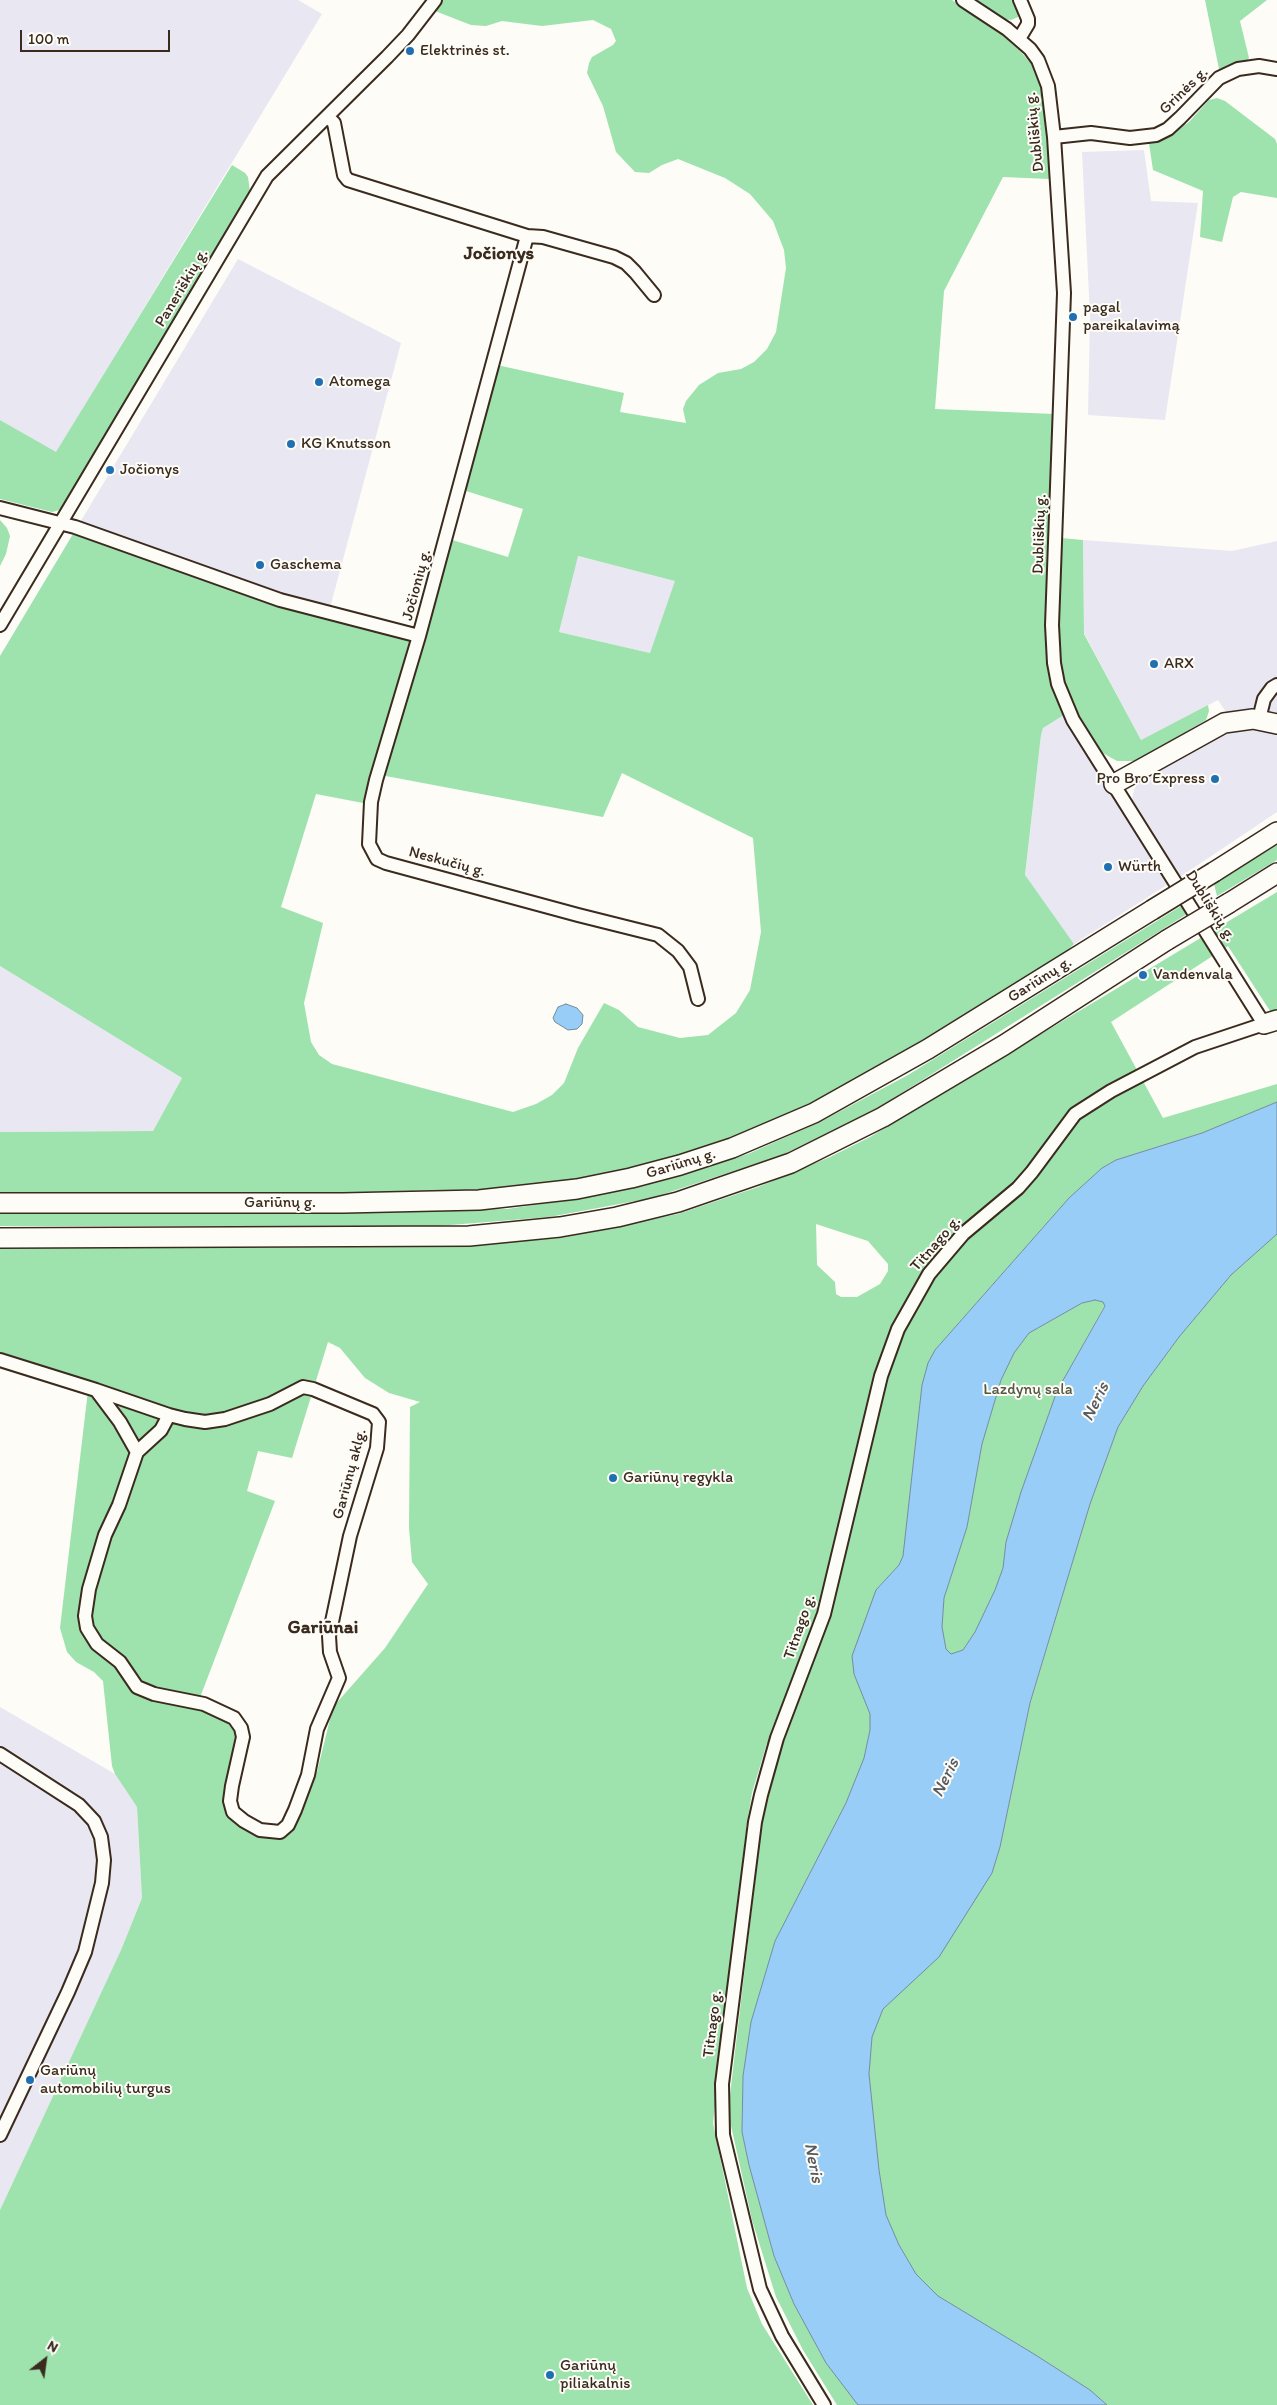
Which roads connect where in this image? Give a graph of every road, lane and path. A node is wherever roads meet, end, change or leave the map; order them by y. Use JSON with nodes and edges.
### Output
{"nodes":[{"id":1,"x":435,"y":0,"type":"edge"},
{"id":2,"x":963,"y":0,"type":"edge"},
{"id":3,"x":1020,"y":0,"type":"edge"},
{"id":4,"x":1019,"y":39,"type":"junction"},
{"id":5,"x":1277,"y":69,"type":"edge"},
{"id":6,"x":328,"y":117,"type":"junction"},
{"id":7,"x":1054,"y":137,"type":"junction"},
{"id":8,"x":527,"y":236,"type":"junction"},
{"id":9,"x":654,"y":295,"type":"dead end"},
{"id":10,"x":0,"y":508,"type":"edge"},
{"id":11,"x":60,"y":524,"type":"junction"},
{"id":12,"x":0,"y":625,"type":"edge"},
{"id":13,"x":420,"y":636,"type":"junction"},
{"id":14,"x":1277,"y":685,"type":"edge"},
{"id":15,"x":1268,"y":721,"type":"edge"},
{"id":16,"x":1114,"y":784,"type":"junction"},
{"id":17,"x":1277,"y":832,"type":"edge"},
{"id":18,"x":1277,"y":873,"type":"edge"},
{"id":19,"x":698,"y":999,"type":"dead end"},
{"id":20,"x":1271,"y":1022,"type":"edge"},
{"id":21,"x":0,"y":1204,"type":"edge"},
{"id":22,"x":0,"y":1238,"type":"edge"},
{"id":23,"x":0,"y":1360,"type":"edge"},
{"id":24,"x":96,"y":1390,"type":"junction"},
{"id":25,"x":168,"y":1415,"type":"junction"},
{"id":26,"x":137,"y":1452,"type":"junction"},
{"id":27,"x":0,"y":1754,"type":"edge"},
{"id":28,"x":0,"y":2135,"type":"edge"},
{"id":29,"x":824,"y":2405,"type":"edge"}],
"edges":[{"from":1,"to":6,"type":"street","name":"Paneriškių g."},
{"from":2,"to":4,"type":"street"},
{"from":3,"to":4,"type":"street"},
{"from":4,"to":7,"type":"street","name":"Dubliškių g."},
{"from":5,"to":7,"type":"street","name":"Grinės g."},
{"from":6,"to":8,"type":"street"},
{"from":6,"to":11,"type":"street","name":"Paneriškių g."},
{"from":7,"to":16,"type":"street","name":"Dubliškių g."},
{"from":8,"to":9,"type":"street"},
{"from":8,"to":13,"type":"street","name":"Jočionių g."},
{"from":10,"to":11,"type":"street","name":"Jočionių g."},
{"from":11,"to":12,"type":"street","name":"Paneriškių g."},
{"from":11,"to":13,"type":"street","name":"Jočionių g."},
{"from":13,"to":19,"type":"street","name":"Neskučių g."},
{"from":14,"to":15,"type":"street"},
{"from":15,"to":16,"type":"highway"},
{"from":16,"to":20,"type":"street","name":"Dubliškių g."},
{"from":17,"to":21,"type":"highway","name":"Gariūnų g.","bridge":true},
{"from":18,"to":22,"type":"highway","bridge":true},
{"from":20,"to":29,"type":"street","name":"Titnago g."},
{"from":23,"to":24,"type":"street","name":"Gariūnų aklg."},
{"from":24,"to":25,"type":"street","name":"Gariūnų aklg."},
{"from":24,"to":26,"type":"street"},
{"from":25,"to":26,"type":"street"},
{"from":25,"to":26,"type":"street","name":"Gariūnų aklg."},
{"from":27,"to":28,"type":"street"}]}
